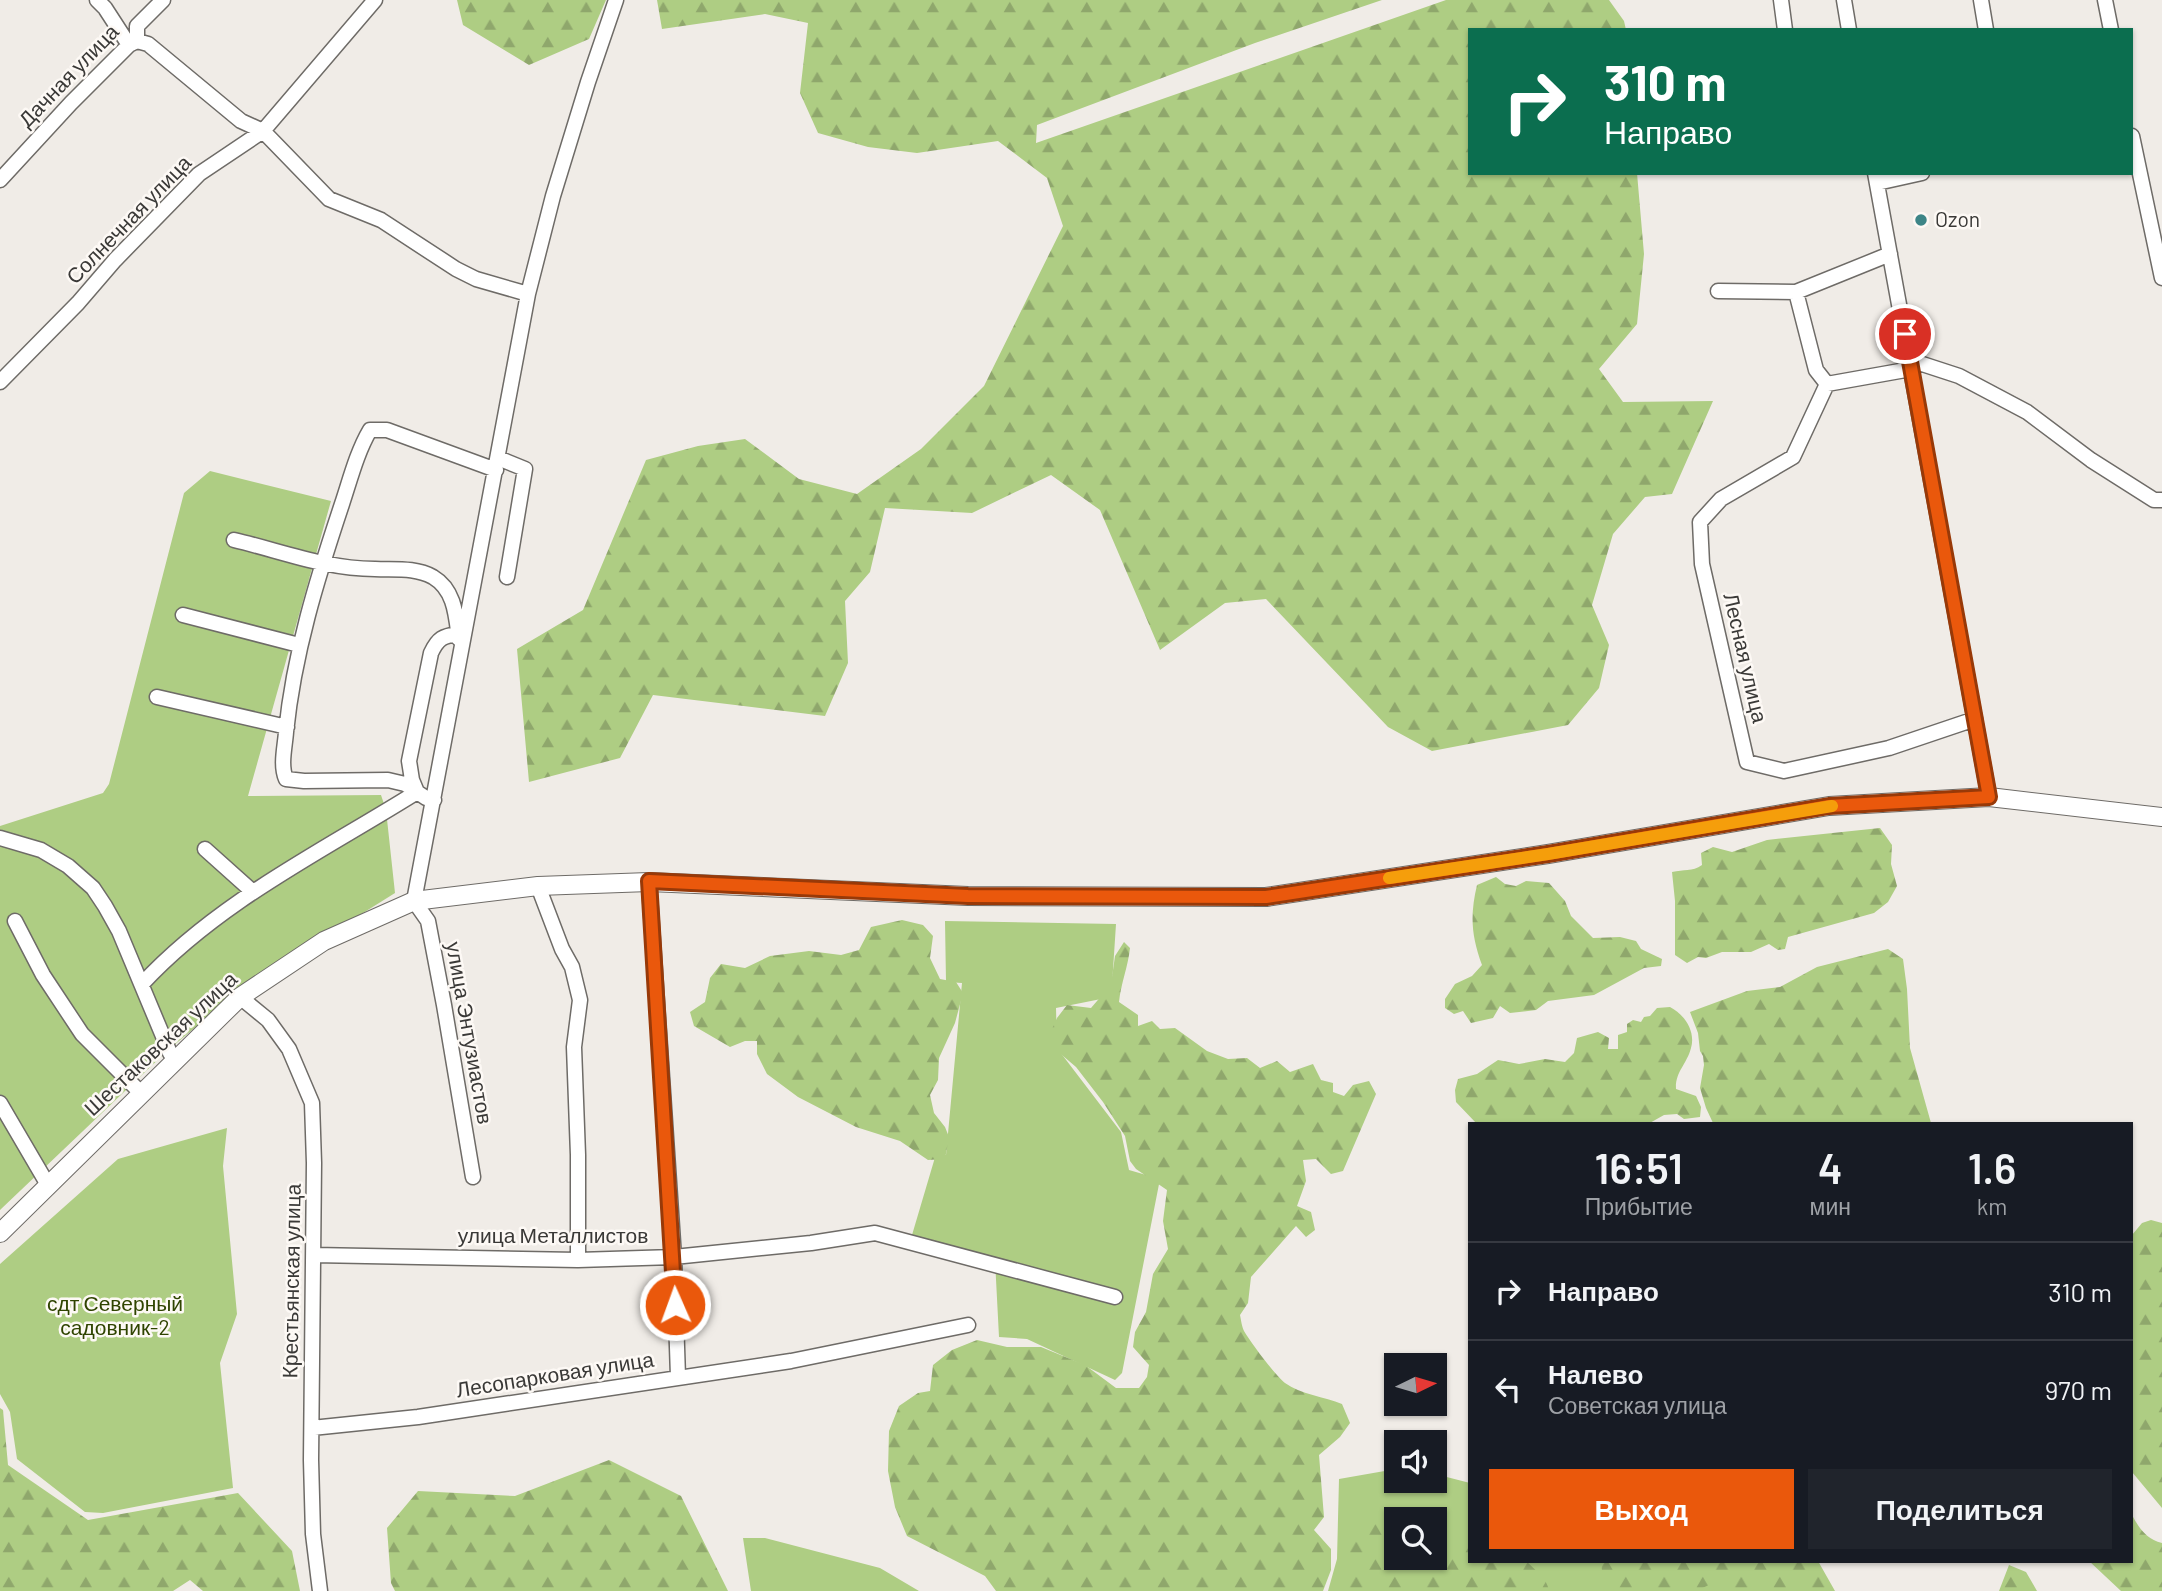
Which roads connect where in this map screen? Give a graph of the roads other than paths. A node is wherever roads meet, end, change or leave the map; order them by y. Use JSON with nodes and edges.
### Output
{"nodes":[{"id":1,"x":97,"y":0,"type":"edge"},
{"id":2,"x":163,"y":0,"type":"edge"},
{"id":3,"x":376,"y":0,"type":"edge"},
{"id":4,"x":616,"y":0,"type":"edge"},
{"id":5,"x":1781,"y":0,"type":"edge"},
{"id":6,"x":1844,"y":0,"type":"edge"},
{"id":7,"x":1981,"y":0,"type":"edge"},
{"id":8,"x":2105,"y":0,"type":"edge"},
{"id":9,"x":1785,"y":28,"type":"edge"},
{"id":10,"x":1849,"y":28,"type":"edge"},
{"id":11,"x":1986,"y":28,"type":"edge"},
{"id":12,"x":2111,"y":28,"type":"edge"},
{"id":13,"x":133,"y":43,"type":"junction"},
{"id":14,"x":263,"y":131,"type":"junction"},
{"id":15,"x":2133,"y":141,"type":"edge"},
{"id":16,"x":1904,"y":175,"type":"edge"},
{"id":17,"x":1876,"y":178,"type":"edge"},
{"id":18,"x":0,"y":180,"type":"edge"},
{"id":19,"x":1890,"y":254,"type":"junction"},
{"id":20,"x":2162,"y":278,"type":"edge"},
{"id":21,"x":1718,"y":291,"type":"dead end"},
{"id":22,"x":1796,"y":292,"type":"junction"},
{"id":23,"x":528,"y":294,"type":"junction"},
{"id":24,"x":1910,"y":365,"type":"junction"},
{"id":25,"x":0,"y":382,"type":"edge"},
{"id":26,"x":1827,"y":384,"type":"junction"},
{"id":27,"x":497,"y":464,"type":"junction"},
{"id":28,"x":2162,"y":500,"type":"edge"},
{"id":29,"x":234,"y":540,"type":"dead end"},
{"id":30,"x":323,"y":564,"type":"junction"},
{"id":31,"x":508,"y":578,"type":"dead end"},
{"id":32,"x":183,"y":615,"type":"dead end"},
{"id":33,"x":458,"y":634,"type":"junction"},
{"id":34,"x":299,"y":645,"type":"junction"},
{"id":35,"x":461,"y":654,"type":"junction"},
{"id":36,"x":156,"y":697,"type":"dead end"},
{"id":37,"x":1975,"y":719,"type":"junction"},
{"id":38,"x":286,"y":727,"type":"junction"},
{"id":39,"x":417,"y":792,"type":"junction"},
{"id":40,"x":1989,"y":797,"type":"junction"},
{"id":41,"x":434,"y":800,"type":"junction"},
{"id":42,"x":2162,"y":817,"type":"edge"},
{"id":43,"x":0,"y":838,"type":"edge"},
{"id":44,"x":205,"y":849,"type":"dead end"},
{"id":45,"x":649,"y":881,"type":"junction"},
{"id":46,"x":538,"y":886,"type":"junction"},
{"id":47,"x":253,"y":892,"type":"junction"},
{"id":48,"x":414,"y":901,"type":"junction"},
{"id":49,"x":15,"y":921,"type":"dead end"},
{"id":50,"x":142,"y":984,"type":"junction"},
{"id":51,"x":240,"y":997,"type":"junction"},
{"id":52,"x":177,"y":1058,"type":"junction"},
{"id":53,"x":141,"y":1093,"type":"junction"},
{"id":54,"x":0,"y":1103,"type":"edge"},
{"id":55,"x":473,"y":1177,"type":"dead end"},
{"id":56,"x":48,"y":1185,"type":"junction"},
{"id":57,"x":0,"y":1233,"type":"edge"},
{"id":58,"x":314,"y":1255,"type":"junction"},
{"id":59,"x":674,"y":1257,"type":"junction"},
{"id":60,"x":578,"y":1260,"type":"junction"},
{"id":61,"x":1115,"y":1297,"type":"dead end"},
{"id":62,"x":968,"y":1325,"type":"dead end"},
{"id":63,"x":678,"y":1377,"type":"junction"},
{"id":64,"x":312,"y":1428,"type":"junction"},
{"id":65,"x":320,"y":1591,"type":"edge"}],
"edges":[{"from":1,"to":13,"type":"street"},
{"from":2,"to":13,"type":"street","name":"Дачная улица"},
{"from":3,"to":14,"type":"street","name":"Солнечная улица"},
{"from":4,"to":23,"type":"street"},
{"from":5,"to":9,"type":"street"},
{"from":6,"to":10,"type":"street"},
{"from":7,"to":11,"type":"street"},
{"from":8,"to":12,"type":"street"},
{"from":13,"to":14,"type":"street"},
{"from":13,"to":18,"type":"street","name":"Дачная улица"},
{"from":14,"to":23,"type":"street"},
{"from":14,"to":25,"type":"street","name":"Солнечная улица"},
{"from":15,"to":20,"type":"street"},
{"from":16,"to":17,"type":"street"},
{"from":17,"to":19,"type":"street"},
{"from":19,"to":22,"type":"street"},
{"from":19,"to":24,"type":"street"},
{"from":21,"to":22,"type":"street"},
{"from":22,"to":26,"type":"street"},
{"from":23,"to":27,"type":"street"},
{"from":24,"to":26,"type":"street"},
{"from":24,"to":28,"type":"street"},
{"from":24,"to":37,"type":"street"},
{"from":26,"to":37,"type":"street","name":"Лесная улица"},
{"from":27,"to":30,"type":"street"},
{"from":27,"to":31,"type":"street"},
{"from":27,"to":35,"type":"street"},
{"from":29,"to":30,"type":"street"},
{"from":30,"to":33,"type":"street"},
{"from":30,"to":34,"type":"street"},
{"from":32,"to":34,"type":"street"},
{"from":33,"to":35,"type":"street"},
{"from":33,"to":39,"type":"street"},
{"from":34,"to":38,"type":"street"},
{"from":35,"to":41,"type":"street"},
{"from":36,"to":38,"type":"street"},
{"from":37,"to":40,"type":"street"},
{"from":38,"to":39,"type":"street"},
{"from":39,"to":41,"type":"street"},
{"from":39,"to":47,"type":"street"},
{"from":40,"to":42,"type":"main road","name":"Шестаковская улица"},
{"from":40,"to":45,"type":"main road","name":"Шестаковская улица"},
{"from":41,"to":48,"type":"street"},
{"from":43,"to":50,"type":"street"},
{"from":44,"to":47,"type":"street"},
{"from":45,"to":46,"type":"main road","name":"Шестаковская улица"},
{"from":45,"to":59,"type":"street"},
{"from":46,"to":48,"type":"main road","name":"Шестаковская улица"},
{"from":46,"to":60,"type":"street"},
{"from":47,"to":50,"type":"street"},
{"from":48,"to":51,"type":"main road","name":"Шестаковская улица"},
{"from":48,"to":55,"type":"street","name":"улица Энтузиастов"},
{"from":49,"to":53,"type":"street"},
{"from":50,"to":52,"type":"street"},
{"from":51,"to":52,"type":"main road","name":"Шестаковская улица"},
{"from":51,"to":58,"type":"street","name":"Крестьянская улица"},
{"from":52,"to":53,"type":"main road","name":"Шестаковская улица"},
{"from":53,"to":56,"type":"main road","name":"Шестаковская улица"},
{"from":54,"to":56,"type":"street"},
{"from":56,"to":57,"type":"main road","name":"Шестаковская улица"},
{"from":58,"to":60,"type":"street","name":"улица Металлистов"},
{"from":58,"to":64,"type":"street","name":"Крестьянская улица"},
{"from":59,"to":60,"type":"street","name":"улица Металлистов"},
{"from":59,"to":61,"type":"street","name":"улица Металлистов"},
{"from":59,"to":63,"type":"street"},
{"from":62,"to":63,"type":"street","name":"Лесопарковая улица"},
{"from":63,"to":64,"type":"street","name":"Лесопарковая улица"},
{"from":64,"to":65,"type":"street","name":"Крестьянская улица"}]}
